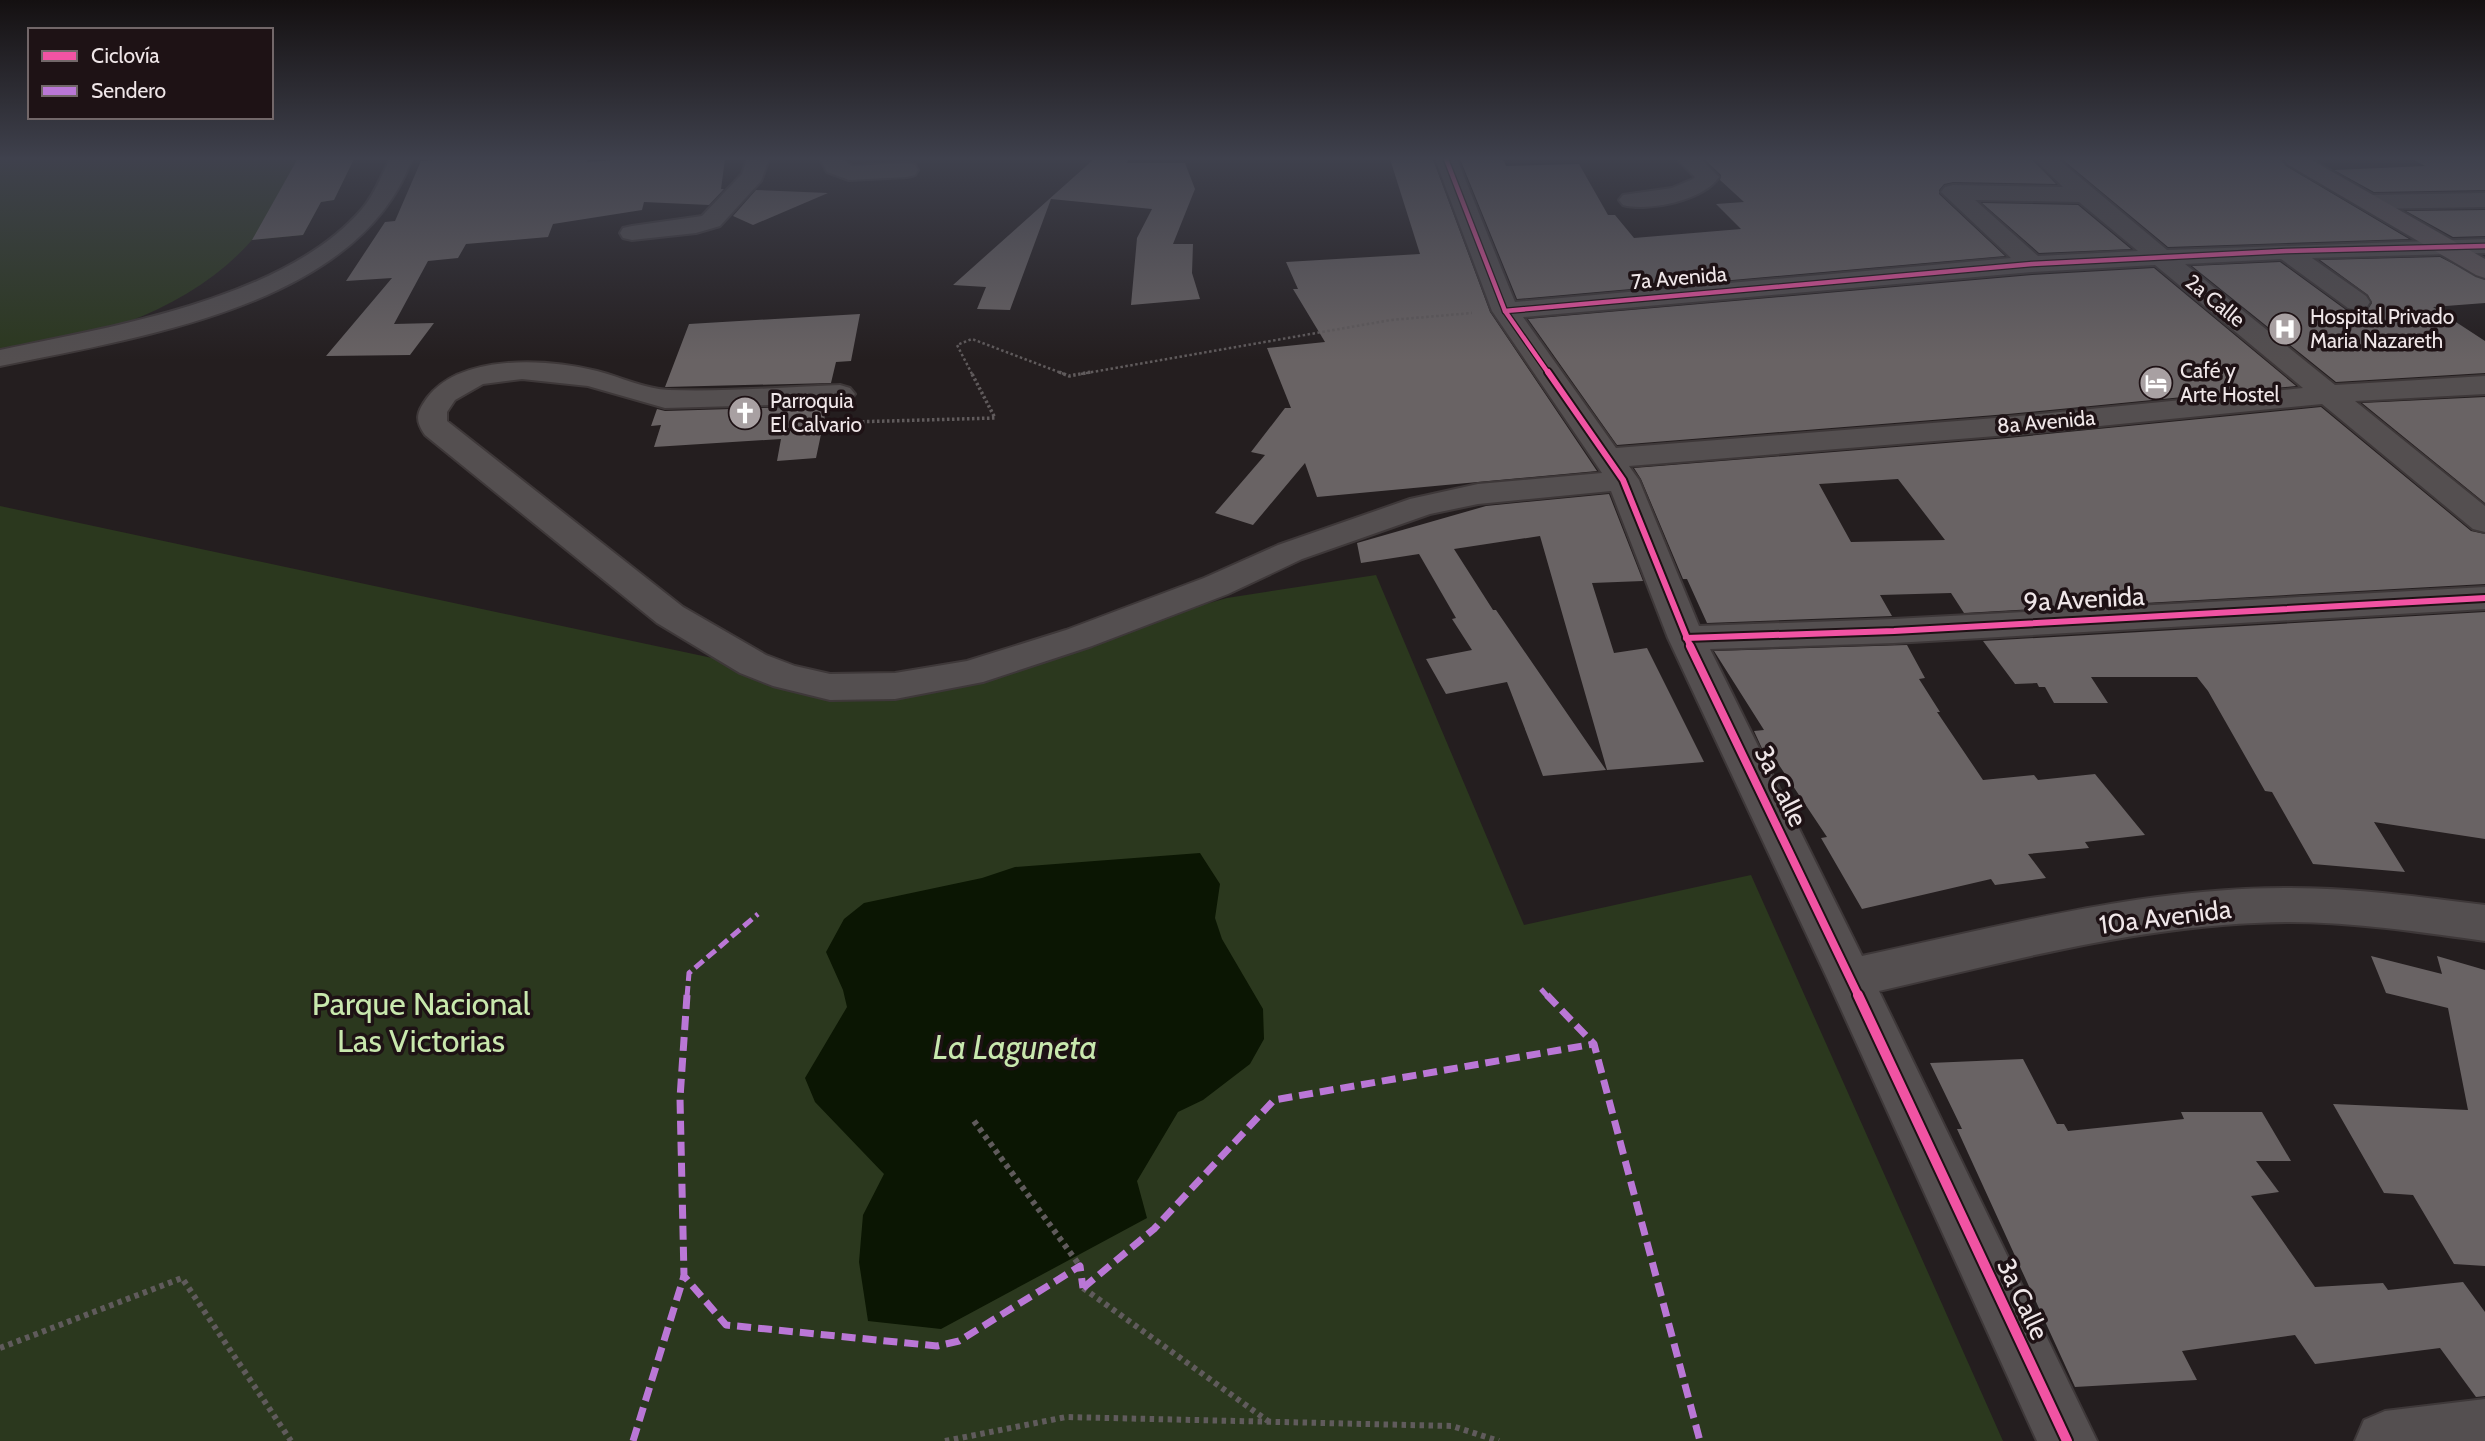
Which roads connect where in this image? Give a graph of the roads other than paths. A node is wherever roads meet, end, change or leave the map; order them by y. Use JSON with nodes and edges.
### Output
{"nodes":[{"id":1,"x":359,"y":226,"type":"edge"},
{"id":2,"x":694,"y":226,"type":"edge"},
{"id":3,"x":1466,"y":226,"type":"edge"},
{"id":4,"x":1991,"y":226,"type":"edge"},
{"id":5,"x":2123,"y":226,"type":"edge"},
{"id":6,"x":2411,"y":226,"type":"edge"},
{"id":7,"x":632,"y":233,"type":"dead end"},
{"id":8,"x":2485,"y":246,"type":"edge"},
{"id":9,"x":2446,"y":247,"type":"junction"},
{"id":10,"x":2287,"y":251,"type":"junction"},
{"id":11,"x":2161,"y":258,"type":"junction"},
{"id":12,"x":2032,"y":264,"type":"junction"},
{"id":13,"x":2485,"y":270,"type":"edge"},
{"id":14,"x":2357,"y":302,"type":"dead end"},
{"id":15,"x":1491,"y":312,"type":"junction"},
{"id":16,"x":0,"y":358,"type":"edge"},
{"id":17,"x":2485,"y":385,"type":"edge"},
{"id":18,"x":2330,"y":394,"type":"junction"},
{"id":19,"x":844,"y":408,"type":"road end"},
{"id":20,"x":1615,"y":469,"type":"junction"},
{"id":21,"x":2485,"y":522,"type":"edge"},
{"id":22,"x":2485,"y":598,"type":"edge"},
{"id":23,"x":1686,"y":638,"type":"junction"},
{"id":24,"x":2485,"y":923,"type":"edge"},
{"id":25,"x":1850,"y":978,"type":"junction"},
{"id":26,"x":2485,"y":1428,"type":"edge"},
{"id":27,"x":2067,"y":1441,"type":"edge"},
{"id":28,"x":2385,"y":1441,"type":"edge"}],
"edges":[{"from":1,"to":16,"type":"street"},
{"from":2,"to":7,"type":"street"},
{"from":3,"to":15,"type":"street","name":"3a Calle"},
{"from":4,"to":12,"type":"street"},
{"from":5,"to":11,"type":"street","name":"2a Calle"},
{"from":6,"to":9,"type":"main road"},
{"from":8,"to":9,"type":"street","name":"7a Avenida"},
{"from":9,"to":10,"type":"street","name":"7a Avenida"},
{"from":9,"to":13,"type":"main road"},
{"from":10,"to":11,"type":"street","name":"7a Avenida"},
{"from":10,"to":14,"type":"street"},
{"from":11,"to":12,"type":"street","name":"7a Avenida"},
{"from":11,"to":18,"type":"street","name":"2a Calle"},
{"from":12,"to":15,"type":"street","name":"7a Avenida"},
{"from":15,"to":20,"type":"street","name":"3a Calle"},
{"from":17,"to":18,"type":"street","name":"8a Avenida"},
{"from":18,"to":20,"type":"street","name":"8a Avenida"},
{"from":18,"to":21,"type":"street","name":"2a Calle"},
{"from":19,"to":20,"type":"street","name":"8a Avenida"},
{"from":20,"to":23,"type":"street","name":"3a Calle"},
{"from":22,"to":23,"type":"street","name":"9a Avenida"},
{"from":23,"to":25,"type":"street","name":"3a Calle"},
{"from":24,"to":25,"type":"street","name":"10a Avenida"},
{"from":25,"to":27,"type":"street","name":"3a Calle"},
{"from":26,"to":28,"type":"street"}]}
